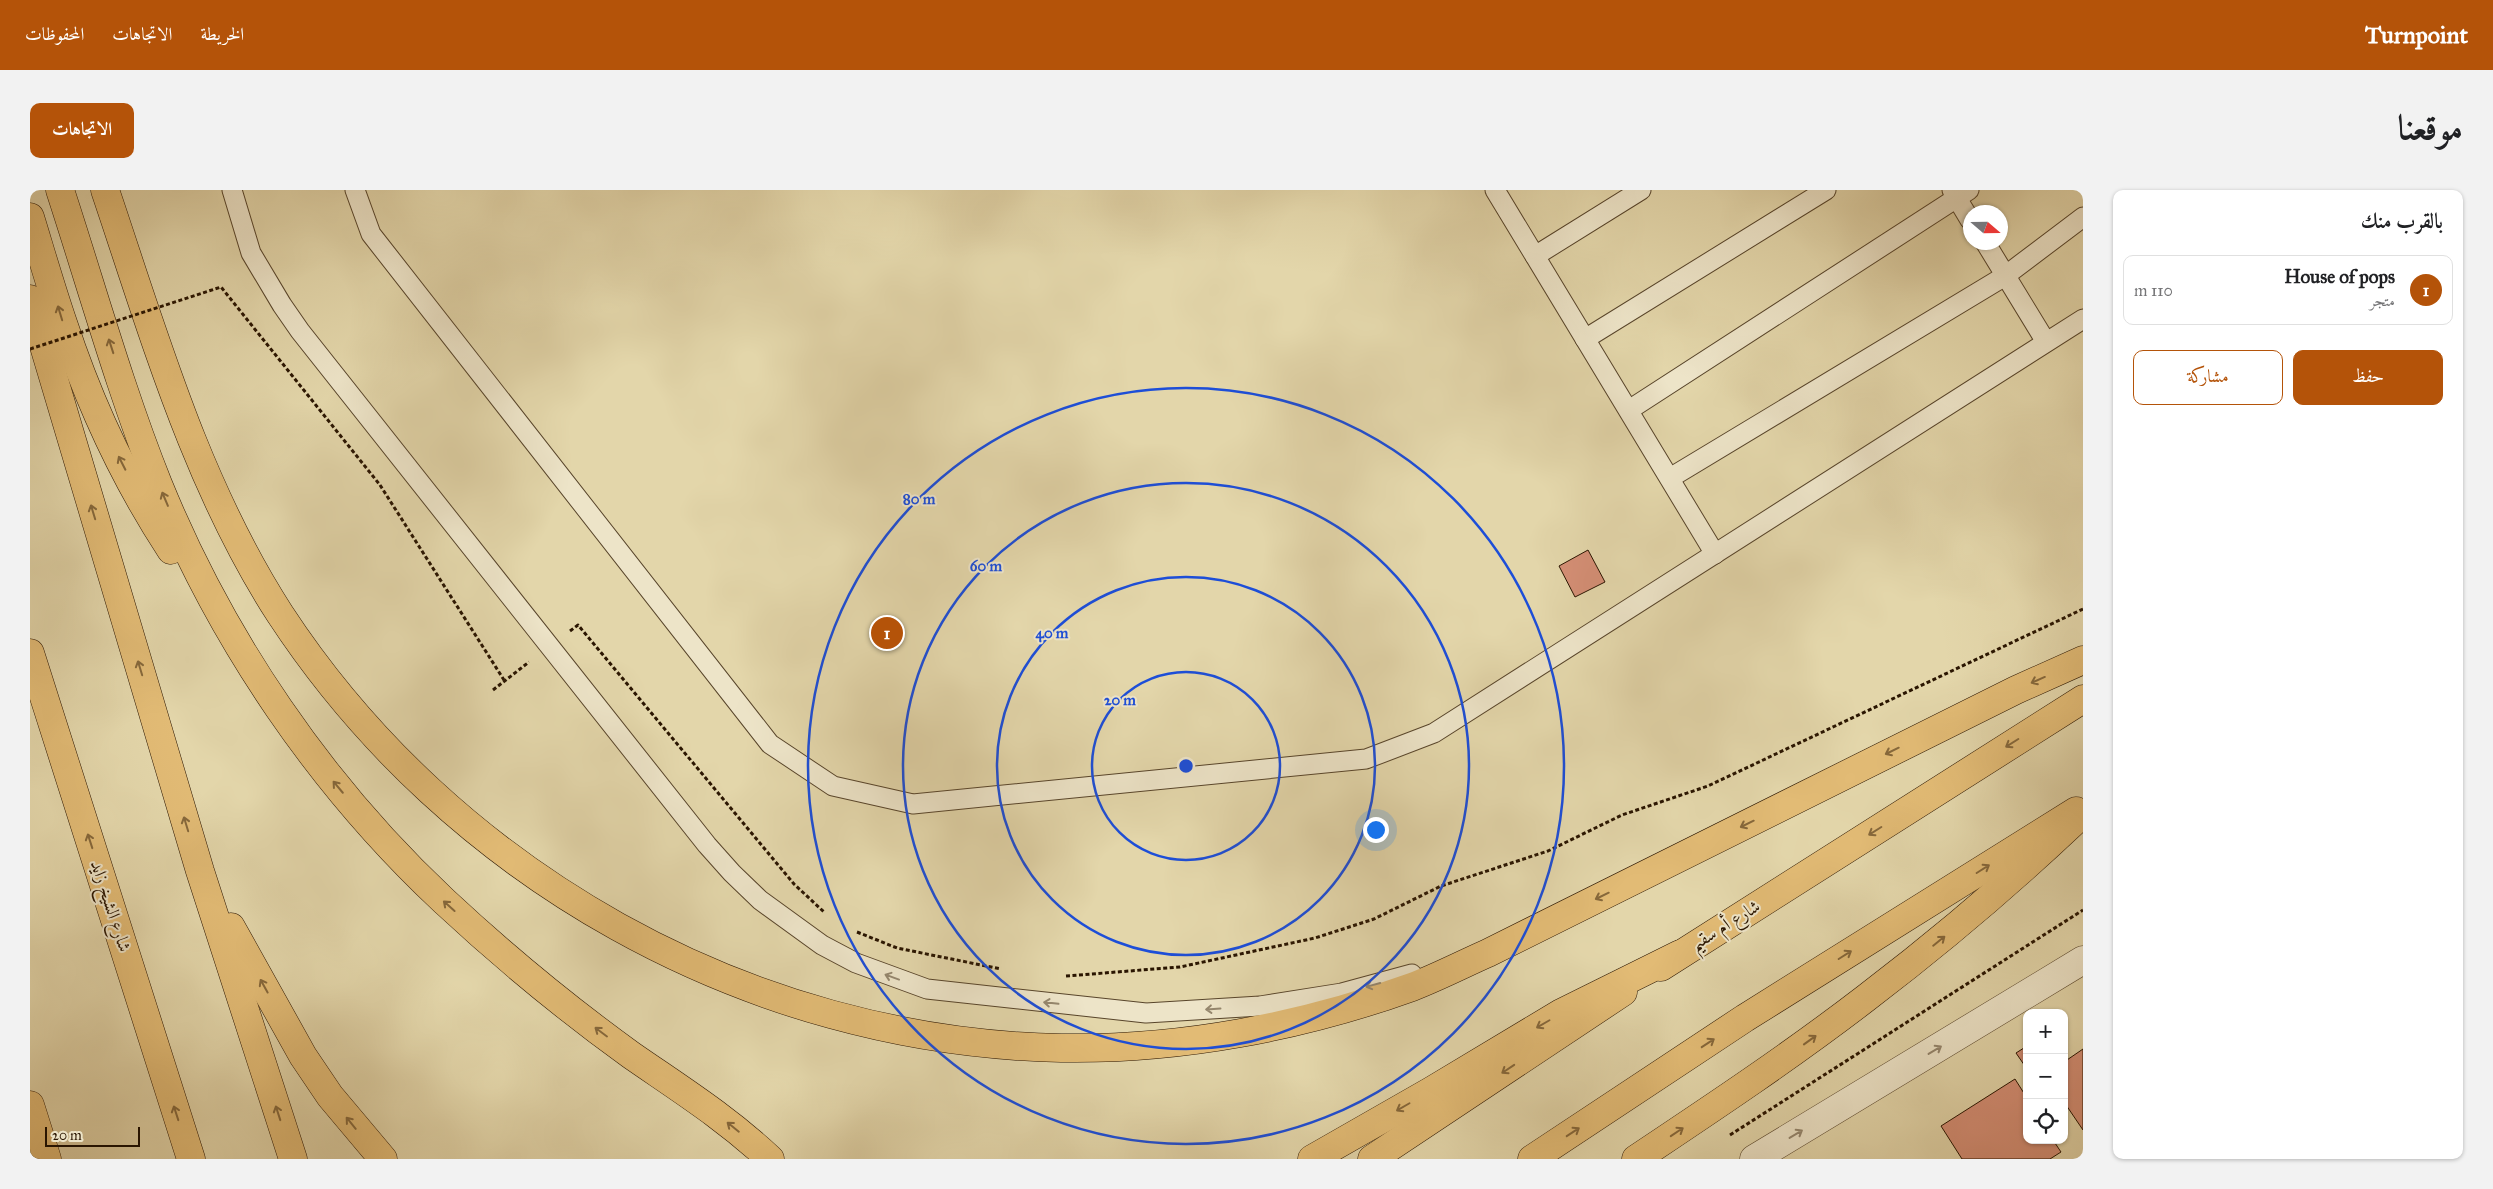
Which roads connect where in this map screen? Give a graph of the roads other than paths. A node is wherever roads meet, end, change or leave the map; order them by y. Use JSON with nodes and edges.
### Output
{"nodes":[{"id":1,"x":60,"y":190,"type":"edge"},
{"id":2,"x":105,"y":190,"type":"edge"},
{"id":3,"x":232,"y":190,"type":"edge"},
{"id":4,"x":355,"y":190,"type":"edge"},
{"id":5,"x":1495,"y":190,"type":"edge"},
{"id":6,"x":1641,"y":190,"type":"edge"},
{"id":7,"x":1826,"y":190,"type":"edge"},
{"id":8,"x":1959,"y":193,"type":"edge"},
{"id":9,"x":1964,"y":205,"type":"edge"},
{"id":10,"x":2083,"y":217,"type":"edge"},
{"id":11,"x":30,"y":218,"type":"edge"},
{"id":12,"x":1990,"y":250,"type":"edge"},
{"id":13,"x":1535,"y":256,"type":"junction"},
{"id":14,"x":2005,"y":276,"type":"junction"},
{"id":15,"x":30,"y":299,"type":"edge"},
{"id":16,"x":2083,"y":319,"type":"edge"},
{"id":17,"x":1586,"y":339,"type":"junction"},
{"id":18,"x":2046,"y":342,"type":"junction"},
{"id":19,"x":1628,"y":410,"type":"junction"},
{"id":20,"x":1670,"y":478,"type":"junction"},
{"id":21,"x":1715,"y":554,"type":"junction"},
{"id":22,"x":233,"y":636,"type":"junction"},
{"id":23,"x":30,"y":653,"type":"edge"},
{"id":24,"x":2083,"y":660,"type":"edge"},
{"id":25,"x":2083,"y":698,"type":"edge"},
{"id":26,"x":2083,"y":806,"type":"edge"},
{"id":27,"x":2083,"y":814,"type":"edge"},
{"id":28,"x":200,"y":870,"type":"junction"},
{"id":29,"x":1488,"y":953,"type":"junction"},
{"id":30,"x":1680,"y":954,"type":"junction"},
{"id":31,"x":2083,"y":960,"type":"edge"},
{"id":32,"x":30,"y":1105,"type":"edge"},
{"id":33,"x":47,"y":1159,"type":"edge"},
{"id":34,"x":191,"y":1159,"type":"edge"},
{"id":35,"x":293,"y":1159,"type":"edge"},
{"id":36,"x":383,"y":1159,"type":"edge"},
{"id":37,"x":770,"y":1159,"type":"edge"},
{"id":38,"x":1312,"y":1159,"type":"edge"},
{"id":39,"x":1372,"y":1159,"type":"edge"},
{"id":40,"x":1532,"y":1159,"type":"edge"},
{"id":41,"x":1636,"y":1159,"type":"edge"},
{"id":42,"x":1754,"y":1159,"type":"edge"}],
"edges":[{"from":22,"to":1,"type":"main road","one_way":true},
{"from":2,"to":29,"type":"main road"},
{"from":29,"to":3,"type":"lane","one_way":true},
{"from":4,"to":21,"type":"lane"},
{"from":5,"to":13,"type":"lane"},
{"from":6,"to":13,"type":"lane"},
{"from":7,"to":17,"type":"lane"},
{"from":8,"to":9,"type":"lane"},
{"from":8,"to":19,"type":"lane"},
{"from":10,"to":14,"type":"lane"},
{"from":22,"to":11,"type":"main road","one_way":true},
{"from":12,"to":14,"type":"lane"},
{"from":13,"to":17,"type":"lane"},
{"from":14,"to":18,"type":"lane"},
{"from":14,"to":20,"type":"lane"},
{"from":28,"to":15,"type":"main road","one_way":true},
{"from":16,"to":18,"type":"lane"},
{"from":17,"to":19,"type":"lane"},
{"from":18,"to":21,"type":"lane"},
{"from":19,"to":20,"type":"lane"},
{"from":20,"to":21,"type":"lane"},
{"from":37,"to":22,"type":"main road","one_way":true},
{"from":34,"to":23,"type":"main road","name":"شارع الشيخ زايد","one_way":true},
{"from":24,"to":29,"type":"main road","one_way":true},
{"from":25,"to":30,"type":"main road","name":"شارع أم سقيم","one_way":true},
{"from":40,"to":26,"type":"main road","one_way":true},
{"from":41,"to":27,"type":"main road","one_way":true},
{"from":35,"to":28,"type":"main road","one_way":true},
{"from":36,"to":28,"type":"main road","one_way":true},
{"from":30,"to":38,"type":"main road","one_way":true},
{"from":30,"to":39,"type":"main road","name":"شارع أم سقيم","one_way":true},
{"from":42,"to":31,"type":"street","one_way":true},
{"from":32,"to":33,"type":"main road"}]}
